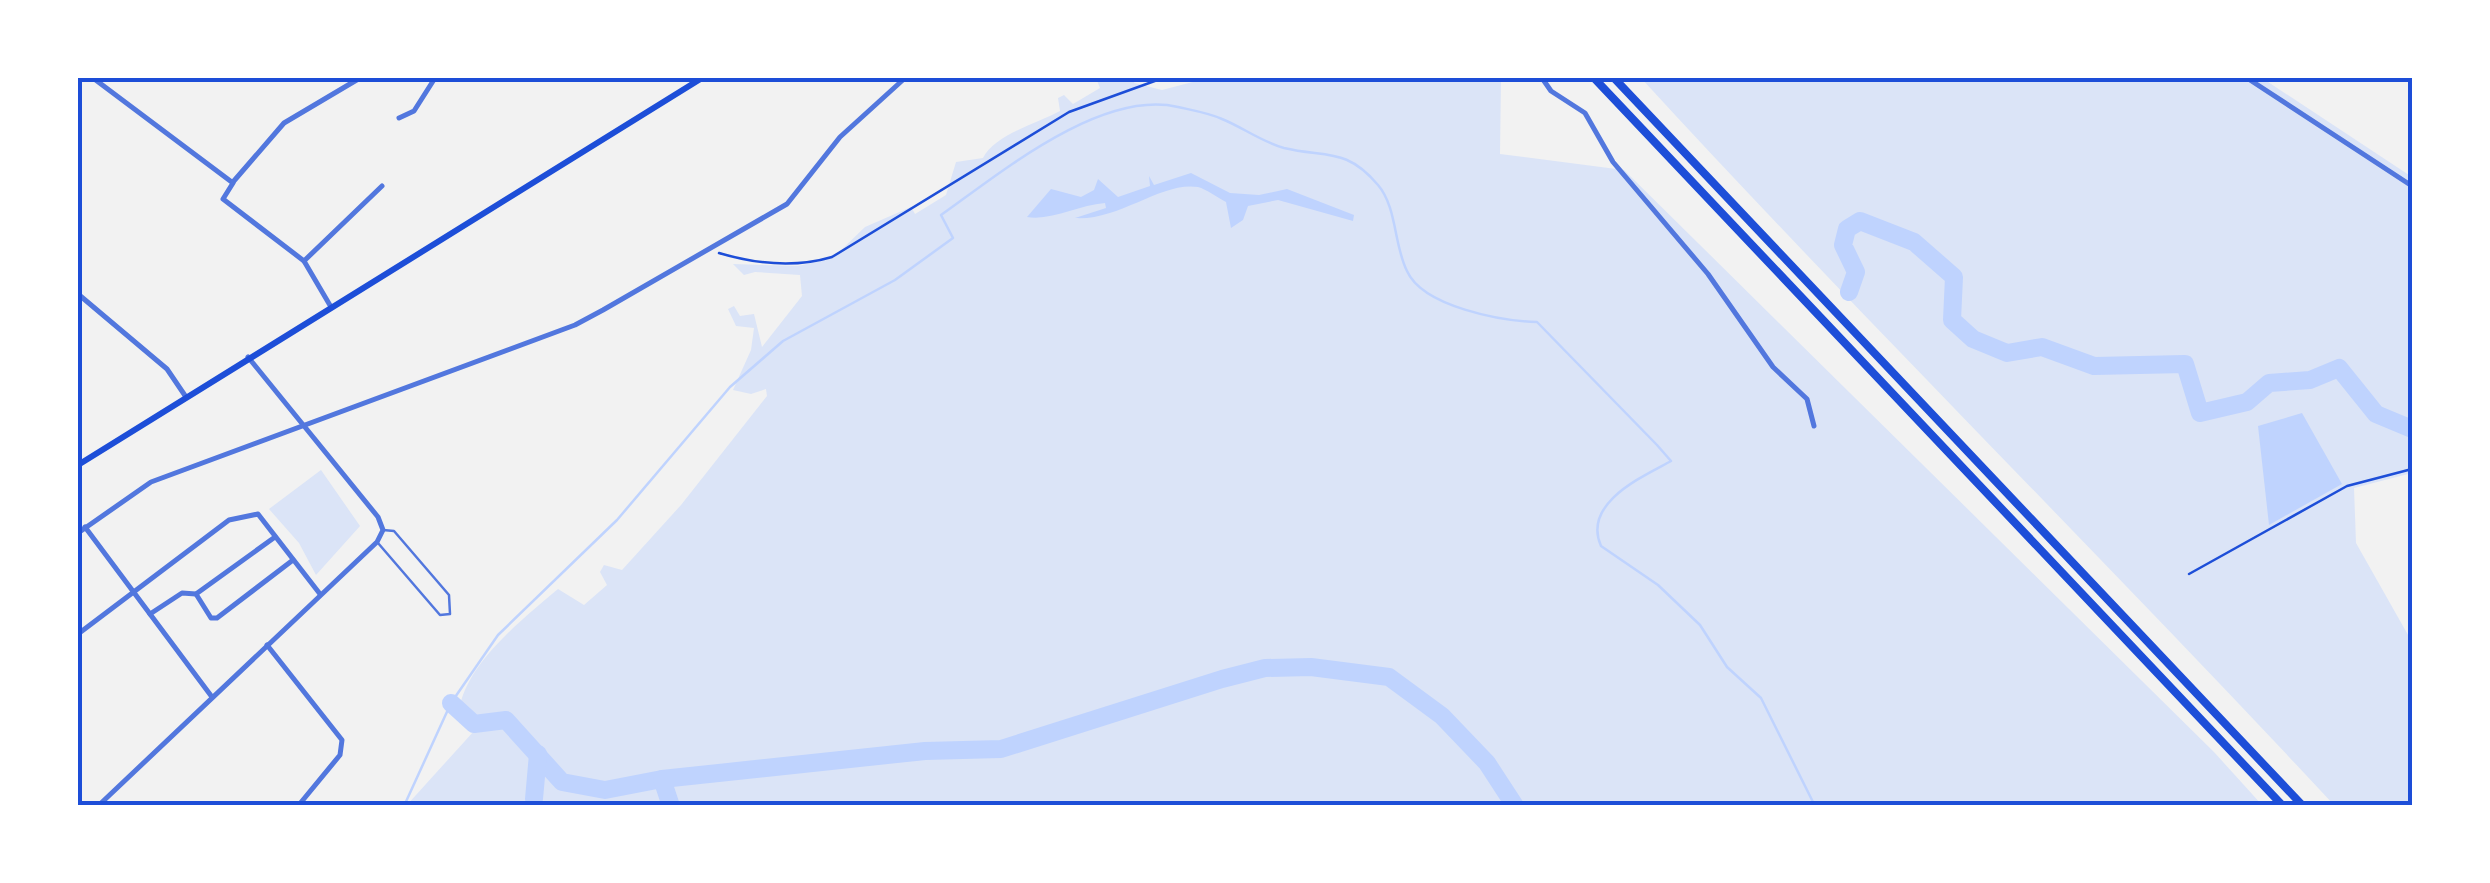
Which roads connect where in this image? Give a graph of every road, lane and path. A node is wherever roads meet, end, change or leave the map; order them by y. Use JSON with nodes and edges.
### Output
{"nodes":[{"id":1,"x":93,"y":78,"type":"edge"},
{"id":2,"x":360,"y":78,"type":"edge"},
{"id":3,"x":435,"y":78,"type":"edge"},
{"id":4,"x":702,"y":78,"type":"edge"},
{"id":5,"x":904,"y":78,"type":"edge"},
{"id":6,"x":1163,"y":78,"type":"edge"},
{"id":7,"x":1542,"y":78,"type":"edge"},
{"id":8,"x":1594,"y":78,"type":"edge"},
{"id":9,"x":1614,"y":78,"type":"edge"},
{"id":10,"x":2248,"y":78,"type":"edge"},
{"id":11,"x":399,"y":118,"type":"dead end"},
{"id":12,"x":233,"y":183,"type":"junction"},
{"id":13,"x":382,"y":186,"type":"dead end"},
{"id":14,"x":2412,"y":186,"type":"edge"},
{"id":15,"x":708,"y":250,"type":"junction"},
{"id":16,"x":304,"y":262,"type":"junction"},
{"id":17,"x":78,"y":294,"type":"edge"},
{"id":18,"x":331,"y":307,"type":"junction"},
{"id":19,"x":248,"y":357,"type":"junction"},
{"id":20,"x":186,"y":397,"type":"junction"},
{"id":21,"x":1814,"y":426,"type":"dead end"},
{"id":22,"x":302,"y":428,"type":"junction"},
{"id":23,"x":78,"y":465,"type":"edge"},
{"id":24,"x":2412,"y":469,"type":"edge"},
{"id":25,"x":86,"y":528,"type":"junction"},
{"id":26,"x":383,"y":530,"type":"junction"},
{"id":27,"x":78,"y":533,"type":"edge"},
{"id":28,"x":276,"y":537,"type":"junction"},
{"id":29,"x":377,"y":542,"type":"junction"},
{"id":30,"x":294,"y":560,"type":"junction"},
{"id":31,"x":2188,"y":574,"type":"dead end"},
{"id":32,"x":132,"y":591,"type":"junction"},
{"id":33,"x":196,"y":594,"type":"junction"},
{"id":34,"x":320,"y":594,"type":"junction"},
{"id":35,"x":150,"y":614,"type":"junction"},
{"id":36,"x":78,"y":634,"type":"edge"},
{"id":37,"x":267,"y":645,"type":"junction"},
{"id":38,"x":212,"y":698,"type":"junction"},
{"id":39,"x":98,"y":806,"type":"edge"},
{"id":40,"x":298,"y":806,"type":"edge"},
{"id":41,"x":2283,"y":806,"type":"edge"},
{"id":42,"x":2302,"y":806,"type":"edge"}],
"edges":[{"from":1,"to":12,"type":"street"},
{"from":2,"to":12,"type":"street"},
{"from":3,"to":11,"type":"street"},
{"from":4,"to":18,"type":"main road"},
{"from":5,"to":15,"type":"street"},
{"from":6,"to":15,"type":"path"},
{"from":7,"to":21,"type":"street"},
{"from":8,"to":41,"type":"highway"},
{"from":9,"to":42,"type":"highway"},
{"from":10,"to":14,"type":"street"},
{"from":12,"to":16,"type":"street"},
{"from":13,"to":16,"type":"street"},
{"from":15,"to":22,"type":"street"},
{"from":16,"to":18,"type":"street"},
{"from":17,"to":20,"type":"street"},
{"from":18,"to":19,"type":"main road"},
{"from":19,"to":20,"type":"main road"},
{"from":19,"to":22,"type":"street"},
{"from":20,"to":23,"type":"main road"},
{"from":22,"to":25,"type":"street"},
{"from":22,"to":26,"type":"street"},
{"from":24,"to":31,"type":"path"},
{"from":25,"to":27,"type":"street"},
{"from":25,"to":32,"type":"street"},
{"from":26,"to":29,"type":"street"},
{"from":26,"to":29,"type":"lane"},
{"from":28,"to":30,"type":"street"},
{"from":28,"to":32,"type":"street"},
{"from":28,"to":33,"type":"street"},
{"from":29,"to":34,"type":"street"},
{"from":30,"to":33,"type":"street"},
{"from":30,"to":34,"type":"street"},
{"from":32,"to":35,"type":"street"},
{"from":32,"to":36,"type":"street"},
{"from":33,"to":35,"type":"street"},
{"from":34,"to":37,"type":"street"},
{"from":35,"to":38,"type":"street"},
{"from":37,"to":38,"type":"street"},
{"from":37,"to":40,"type":"street"},
{"from":38,"to":39,"type":"street"}]}
